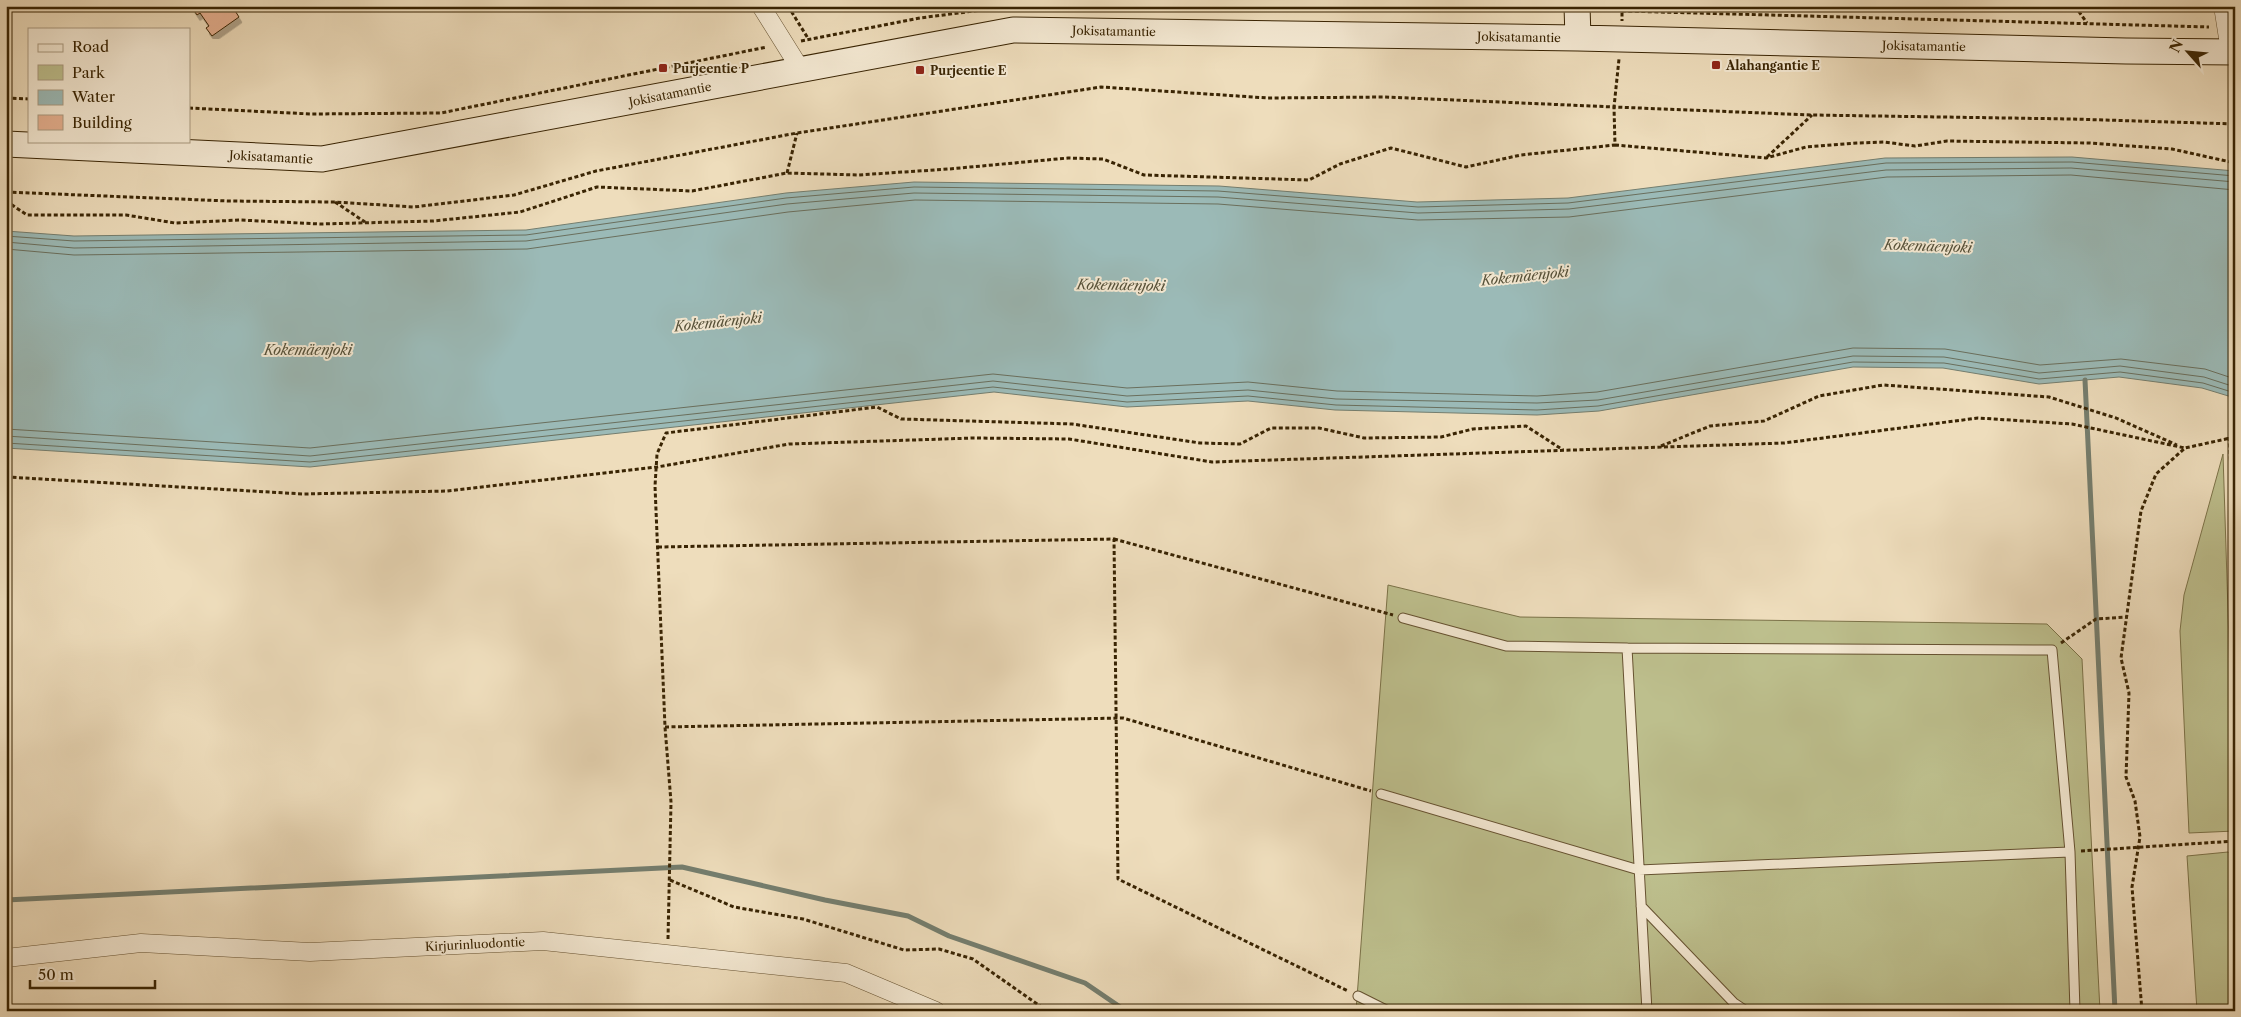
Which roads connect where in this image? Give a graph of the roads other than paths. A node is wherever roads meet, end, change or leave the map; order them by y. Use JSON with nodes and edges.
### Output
{"nodes":[{"id":1,"x":761,"y":6,"type":"edge"},
{"id":2,"x":1578,"y":6,"type":"edge"},
{"id":3,"x":2223,"y":6,"type":"edge"},
{"id":4,"x":1578,"y":38,"type":"junction"},
{"id":5,"x":2233,"y":52,"type":"edge"},
{"id":6,"x":800,"y":70,"type":"junction"},
{"id":7,"x":6,"y":144,"type":"edge"},
{"id":8,"x":1403,"y":618,"type":"road end"},
{"id":9,"x":1627,"y":648,"type":"junction"},
{"id":10,"x":1381,"y":794,"type":"road end"},
{"id":11,"x":2070,"y":852,"type":"junction"},
{"id":12,"x":1639,"y":870,"type":"junction"},
{"id":13,"x":1641,"y":906,"type":"junction"},
{"id":14,"x":6,"y":958,"type":"edge"},
{"id":15,"x":1358,"y":996,"type":"road end"},
{"id":16,"x":936,"y":1011,"type":"edge"},
{"id":17,"x":1388,"y":1011,"type":"edge"},
{"id":18,"x":1647,"y":1011,"type":"edge"},
{"id":19,"x":1746,"y":1011,"type":"edge"},
{"id":20,"x":2075,"y":1011,"type":"edge"}],
"edges":[{"from":1,"to":6,"type":"street"},
{"from":2,"to":4,"type":"street"},
{"from":3,"to":5,"type":"street"},
{"from":4,"to":5,"type":"street","name":"Jokisatamantie"},
{"from":4,"to":6,"type":"street","name":"Jokisatamantie"},
{"from":6,"to":7,"type":"street","name":"Jokisatamantie"},
{"from":8,"to":9,"type":"lane"},
{"from":9,"to":11,"type":"lane"},
{"from":9,"to":12,"type":"lane"},
{"from":10,"to":12,"type":"lane"},
{"from":11,"to":12,"type":"lane"},
{"from":11,"to":20,"type":"lane"},
{"from":12,"to":13,"type":"lane"},
{"from":13,"to":18,"type":"lane"},
{"from":13,"to":19,"type":"lane"},
{"from":14,"to":16,"type":"street","name":"Kirjurinluodontie"},
{"from":15,"to":17,"type":"lane"}]}
